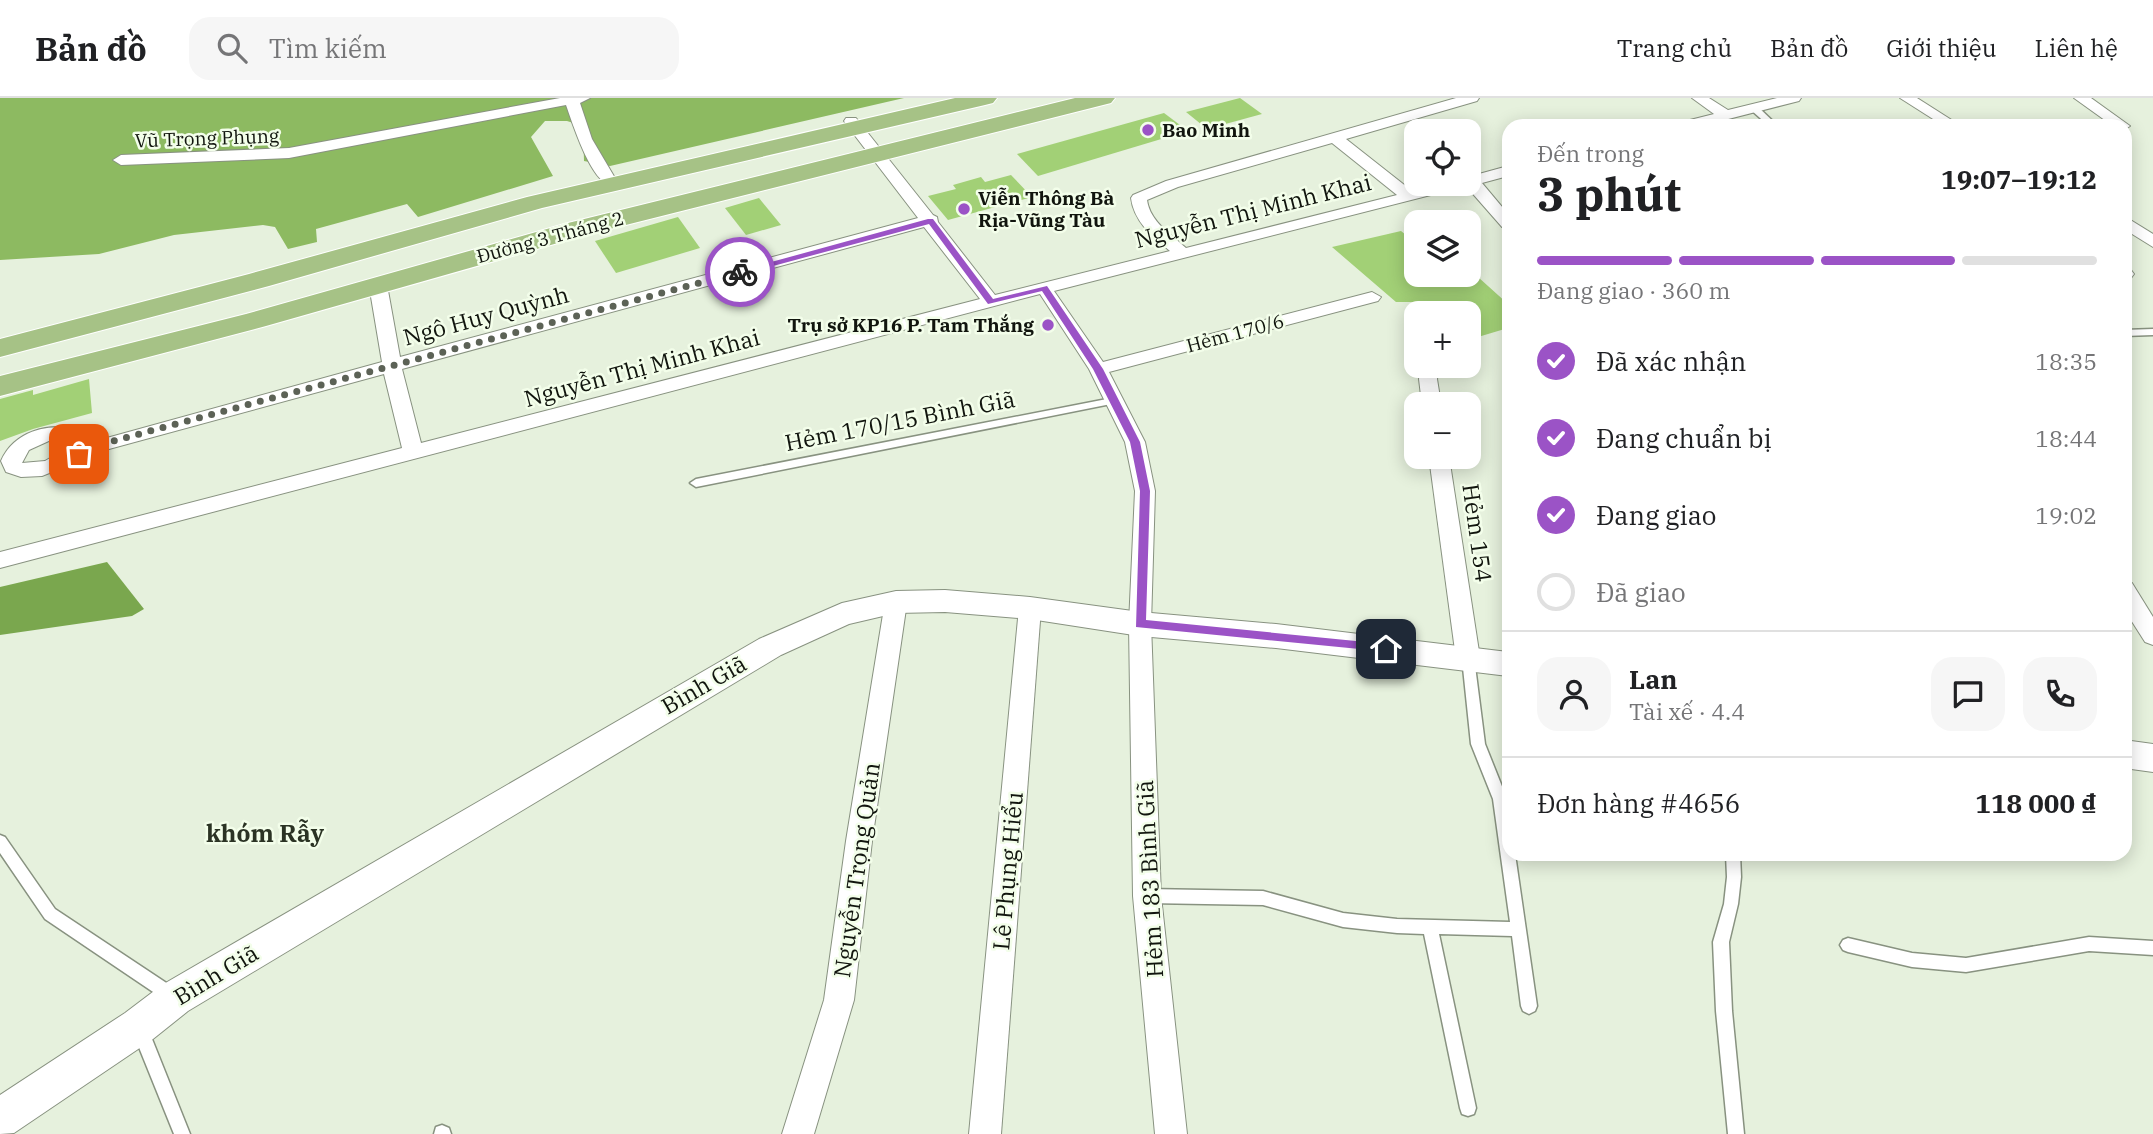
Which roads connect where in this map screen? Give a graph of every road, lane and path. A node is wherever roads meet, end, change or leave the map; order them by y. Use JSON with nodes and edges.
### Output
{"nodes":[{"id":1,"x":950,"y":98,"type":"edge"},
{"id":2,"x":985,"y":98,"type":"edge"},
{"id":3,"x":1058,"y":98,"type":"edge"},
{"id":4,"x":1103,"y":98,"type":"edge"},
{"id":5,"x":1472,"y":98,"type":"edge"},
{"id":6,"x":1699,"y":98,"type":"edge"},
{"id":7,"x":1794,"y":98,"type":"edge"},
{"id":8,"x":1907,"y":98,"type":"edge"},
{"id":9,"x":2081,"y":98,"type":"edge"},
{"id":10,"x":575,"y":99,"type":"edge"},
{"id":11,"x":1754,"y":108,"type":"junction"},
{"id":12,"x":1726,"y":115,"type":"junction"},
{"id":13,"x":1710,"y":119,"type":"edge"},
{"id":14,"x":1766,"y":119,"type":"edge"},
{"id":15,"x":1942,"y":119,"type":"edge"},
{"id":16,"x":2113,"y":119,"type":"edge"},
{"id":17,"x":864,"y":137,"type":"junction"},
{"id":18,"x":1334,"y":137,"type":"junction"},
{"id":19,"x":121,"y":160,"type":"dead end"},
{"id":20,"x":1502,"y":173,"type":"edge"},
{"id":21,"x":1481,"y":178,"type":"edge"},
{"id":22,"x":619,"y":192,"type":"junction"},
{"id":23,"x":1413,"y":196,"type":"edge"},
{"id":24,"x":1481,"y":196,"type":"edge"},
{"id":25,"x":1409,"y":197,"type":"junction"},
{"id":26,"x":1502,"y":218,"type":"edge"},
{"id":27,"x":930,"y":220,"type":"junction"},
{"id":28,"x":2132,"y":227,"type":"edge"},
{"id":29,"x":2153,"y":242,"type":"edge"},
{"id":30,"x":1182,"y":253,"type":"junction"},
{"id":31,"x":378,"y":285,"type":"junction"},
{"id":32,"x":1044,"y":288,"type":"junction"},
{"id":33,"x":1372,"y":297,"type":"dead end"},
{"id":34,"x":991,"y":302,"type":"junction"},
{"id":35,"x":2153,"y":332,"type":"edge"},
{"id":36,"x":2132,"y":333,"type":"edge"},
{"id":37,"x":0,"y":337,"type":"edge"},
{"id":38,"x":0,"y":348,"type":"edge"},
{"id":39,"x":392,"y":367,"type":"junction"},
{"id":40,"x":1098,"y":369,"type":"junction"},
{"id":41,"x":0,"y":370,"type":"edge"},
{"id":42,"x":0,"y":386,"type":"edge"},
{"id":43,"x":1112,"y":401,"type":"junction"},
{"id":44,"x":413,"y":451,"type":"junction"},
{"id":45,"x":57,"y":464,"type":"dead end"},
{"id":46,"x":1441,"y":469,"type":"edge"},
{"id":47,"x":696,"y":483,"type":"dead end"},
{"id":48,"x":0,"y":561,"type":"edge"},
{"id":49,"x":896,"y":602,"type":"junction"},
{"id":50,"x":2132,"y":602,"type":"edge"},
{"id":51,"x":1030,"y":608,"type":"junction"},
{"id":52,"x":1140,"y":624,"type":"junction"},
{"id":53,"x":2153,"y":636,"type":"edge"},
{"id":54,"x":1468,"y":658,"type":"junction"},
{"id":55,"x":1502,"y":663,"type":"edge"},
{"id":56,"x":2132,"y":755,"type":"edge"},
{"id":57,"x":2153,"y":758,"type":"edge"},
{"id":58,"x":1502,"y":813,"type":"edge"},
{"id":59,"x":2,"y":847,"type":"edge"},
{"id":60,"x":1509,"y":861,"type":"edge"},
{"id":61,"x":1733,"y":861,"type":"edge"},
{"id":62,"x":1147,"y":896,"type":"junction"},
{"id":63,"x":1430,"y":928,"type":"junction"},
{"id":64,"x":1518,"y":929,"type":"junction"},
{"id":65,"x":1848,"y":945,"type":"dead end"},
{"id":66,"x":2153,"y":948,"type":"edge"},
{"id":67,"x":175,"y":999,"type":"junction"},
{"id":68,"x":1529,"y":1006,"type":"dead end"},
{"id":69,"x":139,"y":1026,"type":"junction"},
{"id":70,"x":1468,"y":1108,"type":"dead end"},
{"id":71,"x":0,"y":1119,"type":"edge"},
{"id":72,"x":182,"y":1134,"type":"edge"},
{"id":73,"x":798,"y":1134,"type":"edge"},
{"id":74,"x":985,"y":1134,"type":"edge"},
{"id":75,"x":1171,"y":1134,"type":"edge"},
{"id":76,"x":1736,"y":1134,"type":"edge"}],
"edges":[{"from":1,"to":17,"type":"main road","name":"Đường 3 Tháng 2"},
{"from":2,"to":17,"type":"main road","name":"Đường 3 Tháng 2"},
{"from":3,"to":17,"type":"main road","name":"Đường 3 Tháng 2"},
{"from":4,"to":17,"type":"main road","name":"Đường 3 Tháng 2"},
{"from":5,"to":18,"type":"street"},
{"from":6,"to":12,"type":"street"},
{"from":7,"to":11,"type":"street"},
{"from":8,"to":15,"type":"street"},
{"from":9,"to":16,"type":"street"},
{"from":10,"to":19,"type":"street","name":"Vũ Trọng Phụng"},
{"from":10,"to":22,"type":"street"},
{"from":11,"to":12,"type":"street"},
{"from":11,"to":14,"type":"lane"},
{"from":12,"to":13,"type":"street"},
{"from":17,"to":22,"type":"main road","name":"Đường 3 Tháng 2"},
{"from":17,"to":22,"type":"main road","name":"Đường 3 Tháng 2"},
{"from":17,"to":27,"type":"street"},
{"from":18,"to":25,"type":"street"},
{"from":18,"to":30,"type":"street"},
{"from":20,"to":21,"type":"street","name":"Nguyễn Thị Minh Khai"},
{"from":22,"to":31,"type":"main road","name":"Đường 3 Tháng 2"},
{"from":22,"to":37,"type":"main road","name":"Đường 3 Tháng 2"},
{"from":22,"to":38,"type":"main road","name":"Đường 3 Tháng 2"},
{"from":22,"to":41,"type":"main road","name":"Đường 3 Tháng 2"},
{"from":23,"to":25,"type":"street","name":"Nguyễn Thị Minh Khai"},
{"from":24,"to":26,"type":"street"},
{"from":25,"to":30,"type":"street","name":"Nguyễn Thị Minh Khai"},
{"from":27,"to":34,"type":"street"},
{"from":27,"to":39,"type":"street","name":"Ngô Huy Quỳnh"},
{"from":28,"to":29,"type":"street"},
{"from":30,"to":32,"type":"street","name":"Nguyễn Thị Minh Khai"},
{"from":31,"to":39,"type":"street"},
{"from":31,"to":42,"type":"main road","name":"Đường 3 Tháng 2"},
{"from":32,"to":34,"type":"street","name":"Nguyễn Thị Minh Khai"},
{"from":32,"to":40,"type":"street","name":"Hẻm 183 Bình Giã"},
{"from":33,"to":40,"type":"street","name":"Hẻm 170/6"},
{"from":34,"to":44,"type":"street","name":"Nguyễn Thị Minh Khai"},
{"from":35,"to":36,"type":"lane"},
{"from":39,"to":44,"type":"street"},
{"from":39,"to":45,"type":"street","name":"Ngô Huy Quỳnh"},
{"from":40,"to":43,"type":"street","name":"Hẻm 183 Bình Giã"},
{"from":43,"to":47,"type":"lane","name":"Hẻm 170/15 Bình Giã"},
{"from":43,"to":52,"type":"street","name":"Hẻm 183 Bình Giã"},
{"from":44,"to":48,"type":"street","name":"Nguyễn Thị Minh Khai"},
{"from":46,"to":54,"type":"street","name":"Hẻm 154"},
{"from":49,"to":51,"type":"street","name":"Bình Giã"},
{"from":49,"to":67,"type":"street","name":"Bình Giã"},
{"from":49,"to":73,"type":"street","name":"Nguyễn Trọng Quản"},
{"from":50,"to":53,"type":"street"},
{"from":51,"to":52,"type":"street","name":"Bình Giã"},
{"from":51,"to":74,"type":"street","name":"Lê Phụng Hiểu"},
{"from":52,"to":54,"type":"street","name":"Bình Giã"},
{"from":52,"to":62,"type":"street","name":"Hẻm 183 Bình Giã"},
{"from":54,"to":55,"type":"street","name":"Bình Giã"},
{"from":54,"to":58,"type":"lane"},
{"from":56,"to":57,"type":"street"},
{"from":59,"to":67,"type":"lane"},
{"from":60,"to":64,"type":"lane"},
{"from":61,"to":76,"type":"lane"},
{"from":62,"to":63,"type":"lane"},
{"from":62,"to":75,"type":"street","name":"Hẻm 183 Bình Giã"},
{"from":63,"to":64,"type":"lane"},
{"from":63,"to":70,"type":"lane"},
{"from":64,"to":68,"type":"lane"},
{"from":65,"to":66,"type":"lane"},
{"from":67,"to":69,"type":"street","name":"Bình Giã"},
{"from":69,"to":71,"type":"street","name":"Bình Giã"},
{"from":69,"to":72,"type":"lane"}]}
